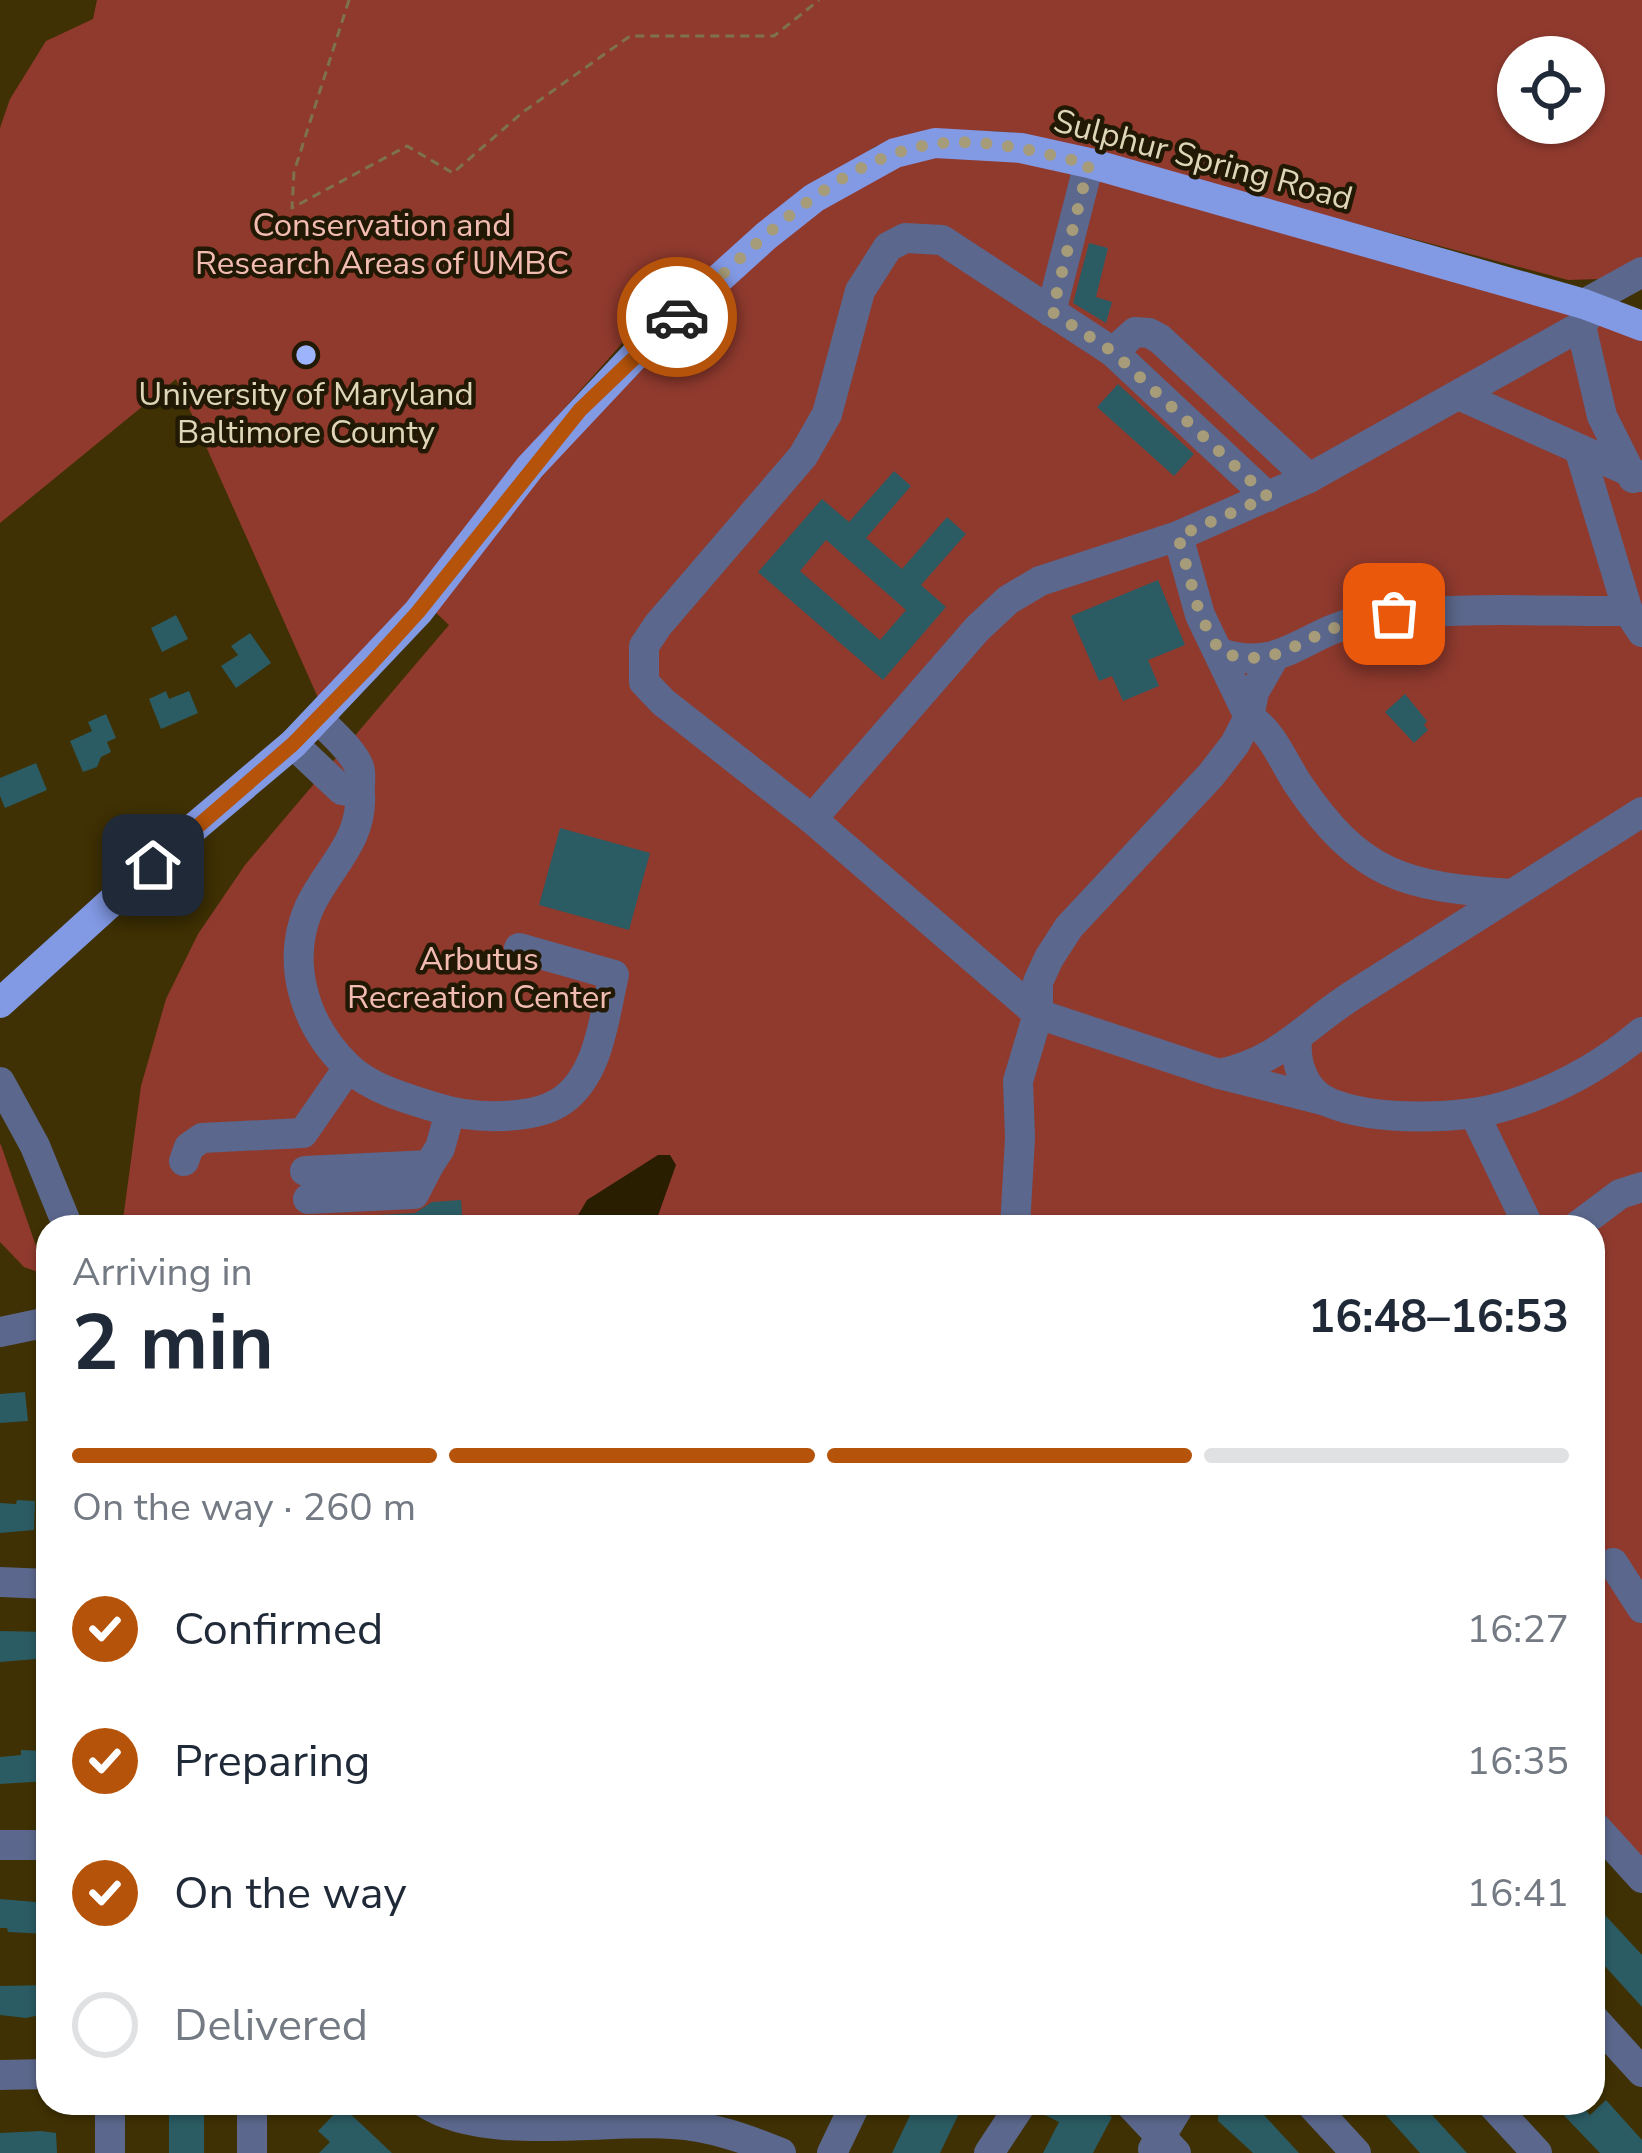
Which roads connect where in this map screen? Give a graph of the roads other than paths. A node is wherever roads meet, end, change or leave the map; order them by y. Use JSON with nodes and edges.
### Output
{"nodes":[{"id":1,"x":1089,"y":164,"type":"junction"},
{"id":2,"x":1642,"y":272,"type":"edge"},
{"id":3,"x":1052,"y":312,"type":"junction"},
{"id":4,"x":1586,"y":312,"type":"junction"},
{"id":5,"x":1642,"y":326,"type":"edge"},
{"id":6,"x":1113,"y":352,"type":"junction"},
{"id":7,"x":1461,"y":396,"type":"junction"},
{"id":8,"x":1580,"y":452,"type":"junction"},
{"id":9,"x":1309,"y":478,"type":"junction"},
{"id":10,"x":1638,"y":482,"type":"edge"},
{"id":11,"x":1268,"y":497,"type":"junction"},
{"id":12,"x":1178,"y":536,"type":"junction"},
{"id":13,"x":1635,"y":621,"type":"edge"},
{"id":14,"x":1220,"y":652,"type":"junction"},
{"id":15,"x":1273,"y":658,"type":"junction"},
{"id":16,"x":1249,"y":717,"type":"junction"},
{"id":17,"x":318,"y":718,"type":"junction"},
{"id":18,"x":293,"y":744,"type":"junction"},
{"id":19,"x":359,"y":792,"type":"junction"},
{"id":20,"x":1642,"y":812,"type":"edge"},
{"id":21,"x":812,"y":819,"type":"junction"},
{"id":22,"x":1512,"y":894,"type":"junction"},
{"id":23,"x":519,"y":948,"type":"dead end"},
{"id":24,"x":0,"y":1003,"type":"edge"},
{"id":25,"x":1038,"y":1014,"type":"junction"},
{"id":26,"x":1642,"y":1032,"type":"edge"},
{"id":27,"x":1297,"y":1040,"type":"junction"},
{"id":28,"x":348,"y":1067,"type":"junction"},
{"id":29,"x":1219,"y":1074,"type":"junction"},
{"id":30,"x":0,"y":1082,"type":"edge"},
{"id":31,"x":1326,"y":1101,"type":"junction"},
{"id":32,"x":450,"y":1112,"type":"junction"},
{"id":33,"x":1474,"y":1115,"type":"junction"},
{"id":34,"x":302,"y":1133,"type":"junction"},
{"id":35,"x":184,"y":1161,"type":"dead end"},
{"id":36,"x":1642,"y":1187,"type":"edge"},
{"id":37,"x":308,"y":1199,"type":"edge"},
{"id":38,"x":63,"y":1215,"type":"edge"},
{"id":39,"x":1016,"y":1215,"type":"edge"},
{"id":40,"x":1522,"y":1215,"type":"edge"},
{"id":41,"x":1592,"y":1215,"type":"edge"},
{"id":42,"x":36,"y":1324,"type":"edge"},
{"id":43,"x":0,"y":1332,"type":"edge"},
{"id":44,"x":1616,"y":1562,"type":"edge"},
{"id":45,"x":0,"y":1582,"type":"edge"},
{"id":46,"x":36,"y":1583,"type":"edge"},
{"id":47,"x":1642,"y":1608,"type":"edge"},
{"id":48,"x":1605,"y":1837,"type":"edge"},
{"id":49,"x":0,"y":1845,"type":"edge"},
{"id":50,"x":36,"y":1845,"type":"edge"},
{"id":51,"x":1642,"y":1878,"type":"edge"},
{"id":52,"x":1605,"y":2031,"type":"edge"},
{"id":53,"x":1642,"y":2072,"type":"edge"},
{"id":54,"x":0,"y":2074,"type":"edge"},
{"id":55,"x":36,"y":2074,"type":"edge"},
{"id":56,"x":110,"y":2115,"type":"edge"},
{"id":57,"x":252,"y":2115,"type":"edge"},
{"id":58,"x":452,"y":2115,"type":"edge"},
{"id":59,"x":850,"y":2115,"type":"edge"},
{"id":60,"x":1014,"y":2115,"type":"edge"},
{"id":61,"x":1138,"y":2115,"type":"edge"},
{"id":62,"x":1176,"y":2115,"type":"edge"},
{"id":63,"x":1321,"y":2115,"type":"edge"},
{"id":64,"x":1502,"y":2115,"type":"edge"},
{"id":65,"x":714,"y":2116,"type":"edge"},
{"id":66,"x":1162,"y":2148,"type":"edge"},
{"id":67,"x":110,"y":2153,"type":"edge"},
{"id":68,"x":252,"y":2153,"type":"edge"},
{"id":69,"x":781,"y":2153,"type":"edge"},
{"id":70,"x":832,"y":2153,"type":"edge"},
{"id":71,"x":989,"y":2153,"type":"edge"},
{"id":72,"x":1356,"y":2153,"type":"edge"},
{"id":73,"x":1537,"y":2153,"type":"edge"}],
"edges":[{"from":1,"to":3,"type":"street"},
{"from":1,"to":4,"type":"main road","name":"Sulphur Spring Road"},
{"from":1,"to":17,"type":"main road","name":"Sulphur Spring Road"},
{"from":2,"to":4,"type":"street"},
{"from":3,"to":6,"type":"street"},
{"from":3,"to":21,"type":"street"},
{"from":4,"to":5,"type":"main road","name":"Sulphur Spring Road"},
{"from":4,"to":7,"type":"street"},
{"from":4,"to":10,"type":"street"},
{"from":6,"to":9,"type":"street"},
{"from":6,"to":11,"type":"street"},
{"from":7,"to":8,"type":"street"},
{"from":7,"to":9,"type":"street"},
{"from":8,"to":10,"type":"street"},
{"from":8,"to":13,"type":"street"},
{"from":9,"to":11,"type":"street"},
{"from":11,"to":12,"type":"street"},
{"from":12,"to":14,"type":"street"},
{"from":12,"to":21,"type":"street"},
{"from":13,"to":15,"type":"street"},
{"from":14,"to":15,"type":"street"},
{"from":14,"to":16,"type":"street"},
{"from":15,"to":16,"type":"street"},
{"from":16,"to":22,"type":"street"},
{"from":16,"to":25,"type":"street"},
{"from":17,"to":18,"type":"main road","name":"Sulphur Spring Road"},
{"from":17,"to":19,"type":"street"},
{"from":18,"to":19,"type":"street"},
{"from":18,"to":24,"type":"main road","name":"Sulphur Spring Road"},
{"from":19,"to":28,"type":"street"},
{"from":20,"to":22,"type":"street"},
{"from":21,"to":25,"type":"street"},
{"from":22,"to":27,"type":"street"},
{"from":23,"to":32,"type":"street"},
{"from":25,"to":29,"type":"street"},
{"from":25,"to":39,"type":"street"},
{"from":26,"to":33,"type":"street"},
{"from":27,"to":29,"type":"street"},
{"from":27,"to":31,"type":"street"},
{"from":28,"to":32,"type":"street"},
{"from":28,"to":34,"type":"street"},
{"from":29,"to":31,"type":"street"},
{"from":30,"to":38,"type":"street"},
{"from":31,"to":33,"type":"street"},
{"from":32,"to":37,"type":"street"},
{"from":33,"to":40,"type":"street"},
{"from":34,"to":35,"type":"street"},
{"from":34,"to":37,"type":"street"},
{"from":36,"to":41,"type":"street"},
{"from":42,"to":43,"type":"street"},
{"from":44,"to":47,"type":"street"},
{"from":45,"to":46,"type":"street"},
{"from":48,"to":51,"type":"street"},
{"from":49,"to":50,"type":"street"},
{"from":52,"to":53,"type":"street"},
{"from":54,"to":55,"type":"street"},
{"from":56,"to":67,"type":"street"},
{"from":57,"to":68,"type":"street"},
{"from":58,"to":65,"type":"street"},
{"from":59,"to":70,"type":"street"},
{"from":60,"to":71,"type":"street"},
{"from":61,"to":66,"type":"street"},
{"from":62,"to":66,"type":"street"},
{"from":63,"to":72,"type":"street"},
{"from":64,"to":73,"type":"street"},
{"from":65,"to":69,"type":"street"}]}
